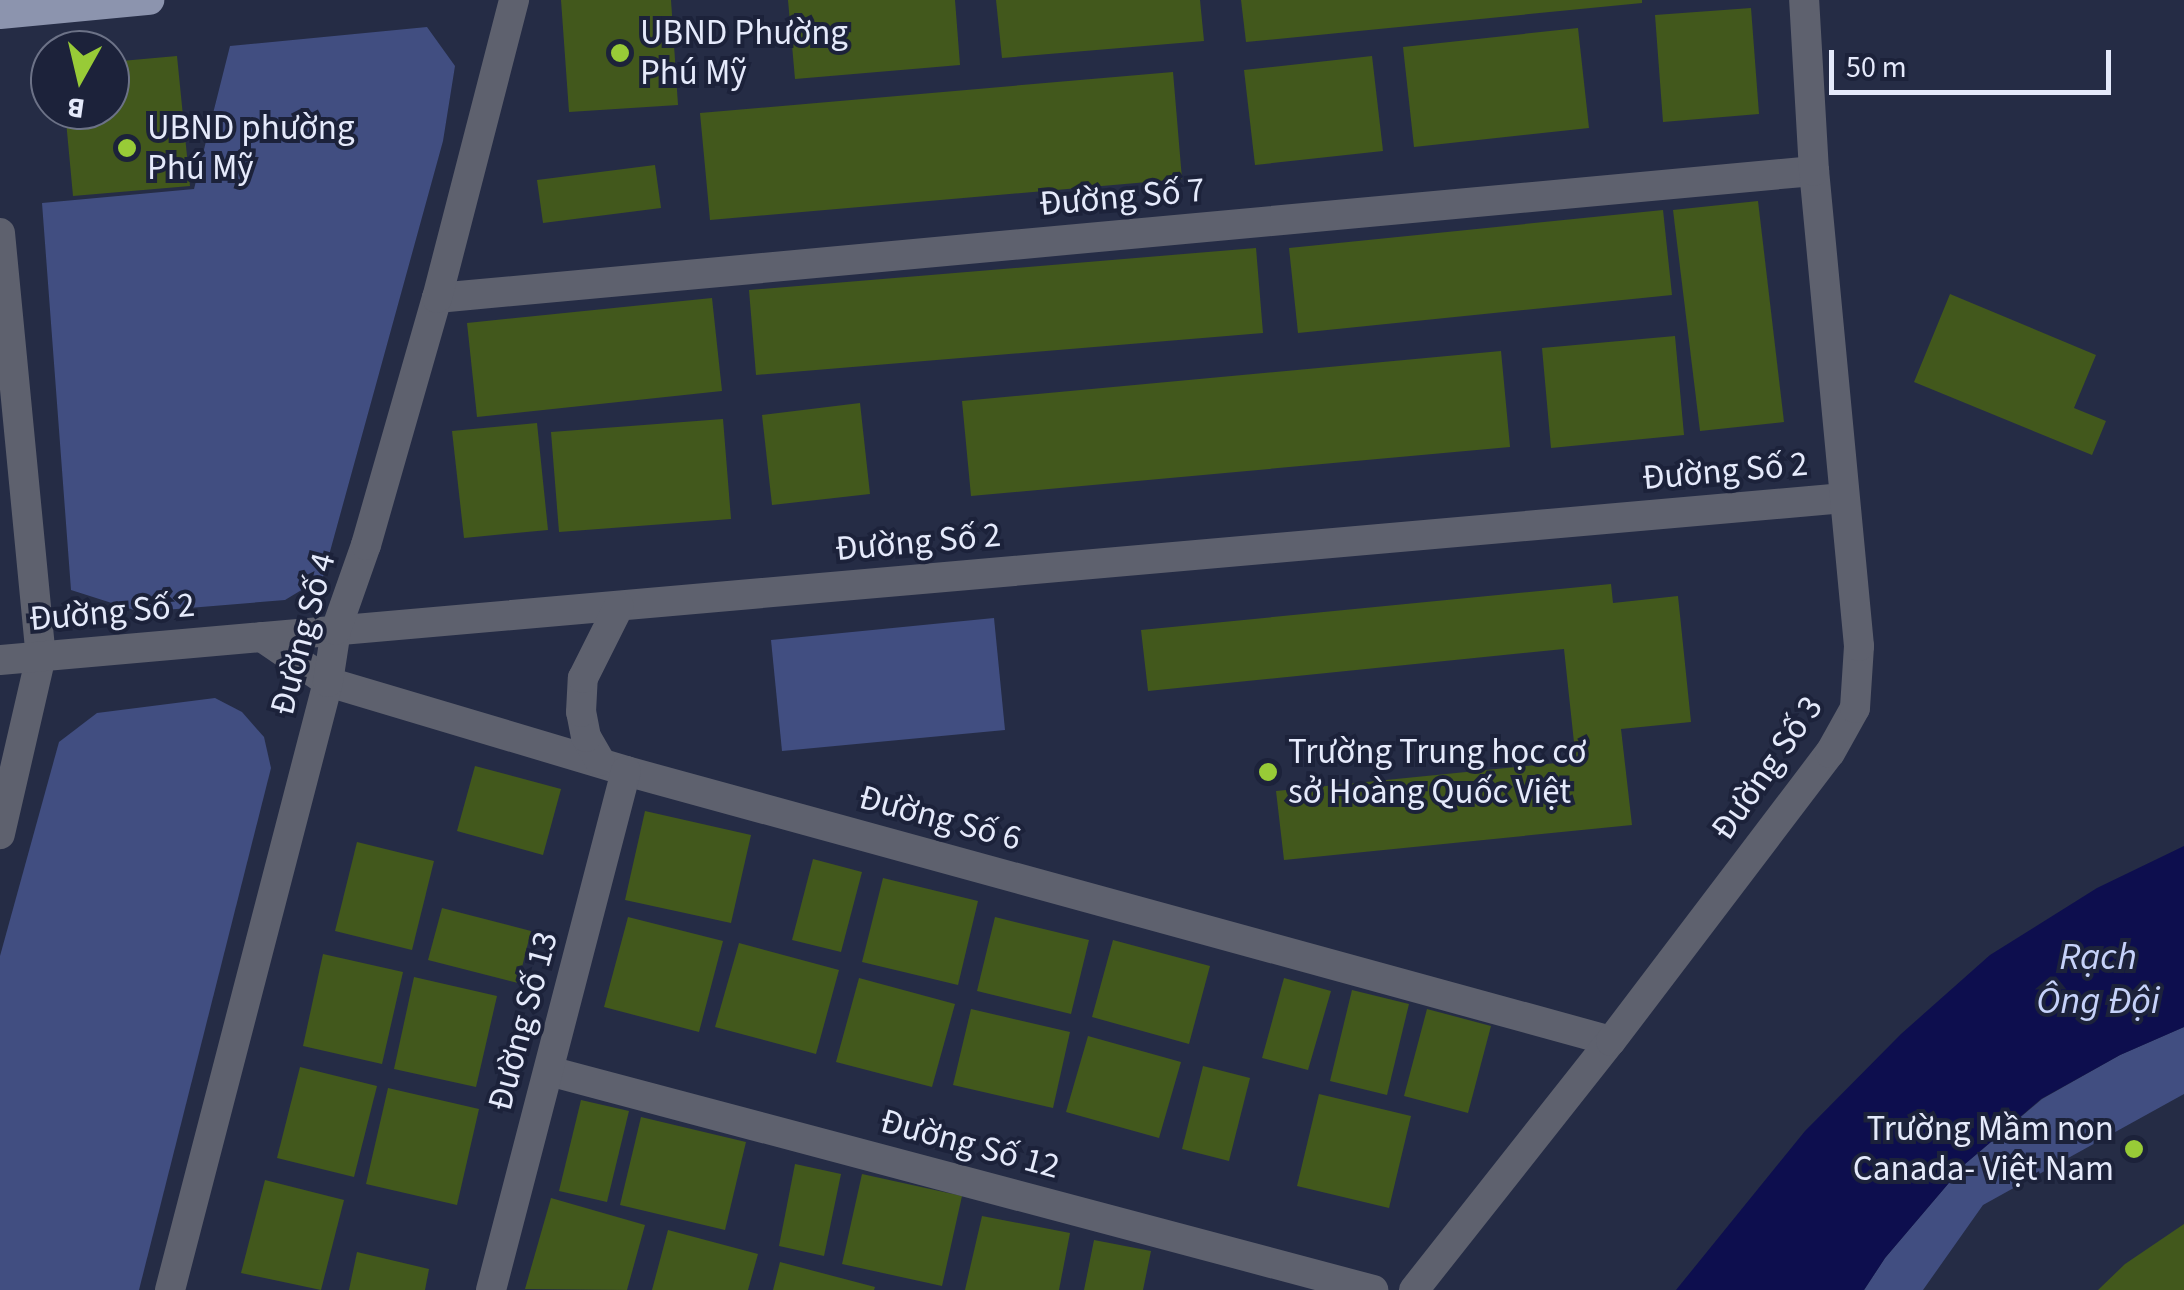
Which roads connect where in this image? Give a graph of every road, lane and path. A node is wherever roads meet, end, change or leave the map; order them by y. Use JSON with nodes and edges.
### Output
{"nodes":[{"id":1,"x":149,"y":0,"type":"edge"},
{"id":2,"x":514,"y":0,"type":"edge"},
{"id":3,"x":1804,"y":0,"type":"edge"},
{"id":4,"x":0,"y":14,"type":"edge"},
{"id":5,"x":1814,"y":171,"type":"junction"},
{"id":6,"x":0,"y":234,"type":"edge"},
{"id":7,"x":437,"y":298,"type":"junction"},
{"id":8,"x":4,"y":346,"type":"edge"},
{"id":9,"x":1844,"y":498,"type":"junction"},
{"id":10,"x":619,"y":606,"type":"junction"},
{"id":11,"x":336,"y":630,"type":"junction"},
{"id":12,"x":262,"y":636,"type":"junction"},
{"id":13,"x":41,"y":656,"type":"junction"},
{"id":14,"x":0,"y":660,"type":"edge"},
{"id":15,"x":328,"y":682,"type":"junction"},
{"id":16,"x":613,"y":766,"type":"junction"},
{"id":17,"x":0,"y":834,"type":"edge"},
{"id":18,"x":1611,"y":1042,"type":"junction"},
{"id":19,"x":548,"y":1071,"type":"junction"},
{"id":20,"x":170,"y":1290,"type":"edge"},
{"id":21,"x":492,"y":1290,"type":"edge"},
{"id":22,"x":1373,"y":1290,"type":"edge"},
{"id":23,"x":1414,"y":1290,"type":"edge"}],
"edges":[{"from":1,"to":4,"type":"main road"},
{"from":2,"to":7,"type":"street","name":"Đường Số 4"},
{"from":3,"to":5,"type":"street","name":"Đường Số 3"},
{"from":5,"to":7,"type":"street","name":"Đường Số 7"},
{"from":5,"to":9,"type":"street","name":"Đường Số 3"},
{"from":6,"to":8,"type":"street"},
{"from":7,"to":11,"type":"street","name":"Đường Số 4"},
{"from":8,"to":13,"type":"street"},
{"from":9,"to":10,"type":"street","name":"Đường Số 2"},
{"from":9,"to":18,"type":"street","name":"Đường Số 3"},
{"from":10,"to":11,"type":"street","name":"Đường Số 2"},
{"from":10,"to":16,"type":"street"},
{"from":11,"to":12,"type":"street","name":"Đường Số 2"},
{"from":11,"to":15,"type":"street","name":"Đường Số 4"},
{"from":12,"to":13,"type":"street","name":"Đường Số 2"},
{"from":12,"to":15,"type":"street","name":"Đường Số 6"},
{"from":13,"to":14,"type":"street","name":"Đường Số 2"},
{"from":13,"to":17,"type":"street"},
{"from":15,"to":16,"type":"street","name":"Đường Số 6"},
{"from":15,"to":20,"type":"street","name":"Đường Số 4"},
{"from":16,"to":18,"type":"street","name":"Đường Số 6"},
{"from":16,"to":19,"type":"street","name":"Đường Số 13"},
{"from":18,"to":23,"type":"street","name":"Đường Số 3"},
{"from":19,"to":21,"type":"street","name":"Đường Số 13"},
{"from":19,"to":22,"type":"street","name":"Đường Số 12"}]}
